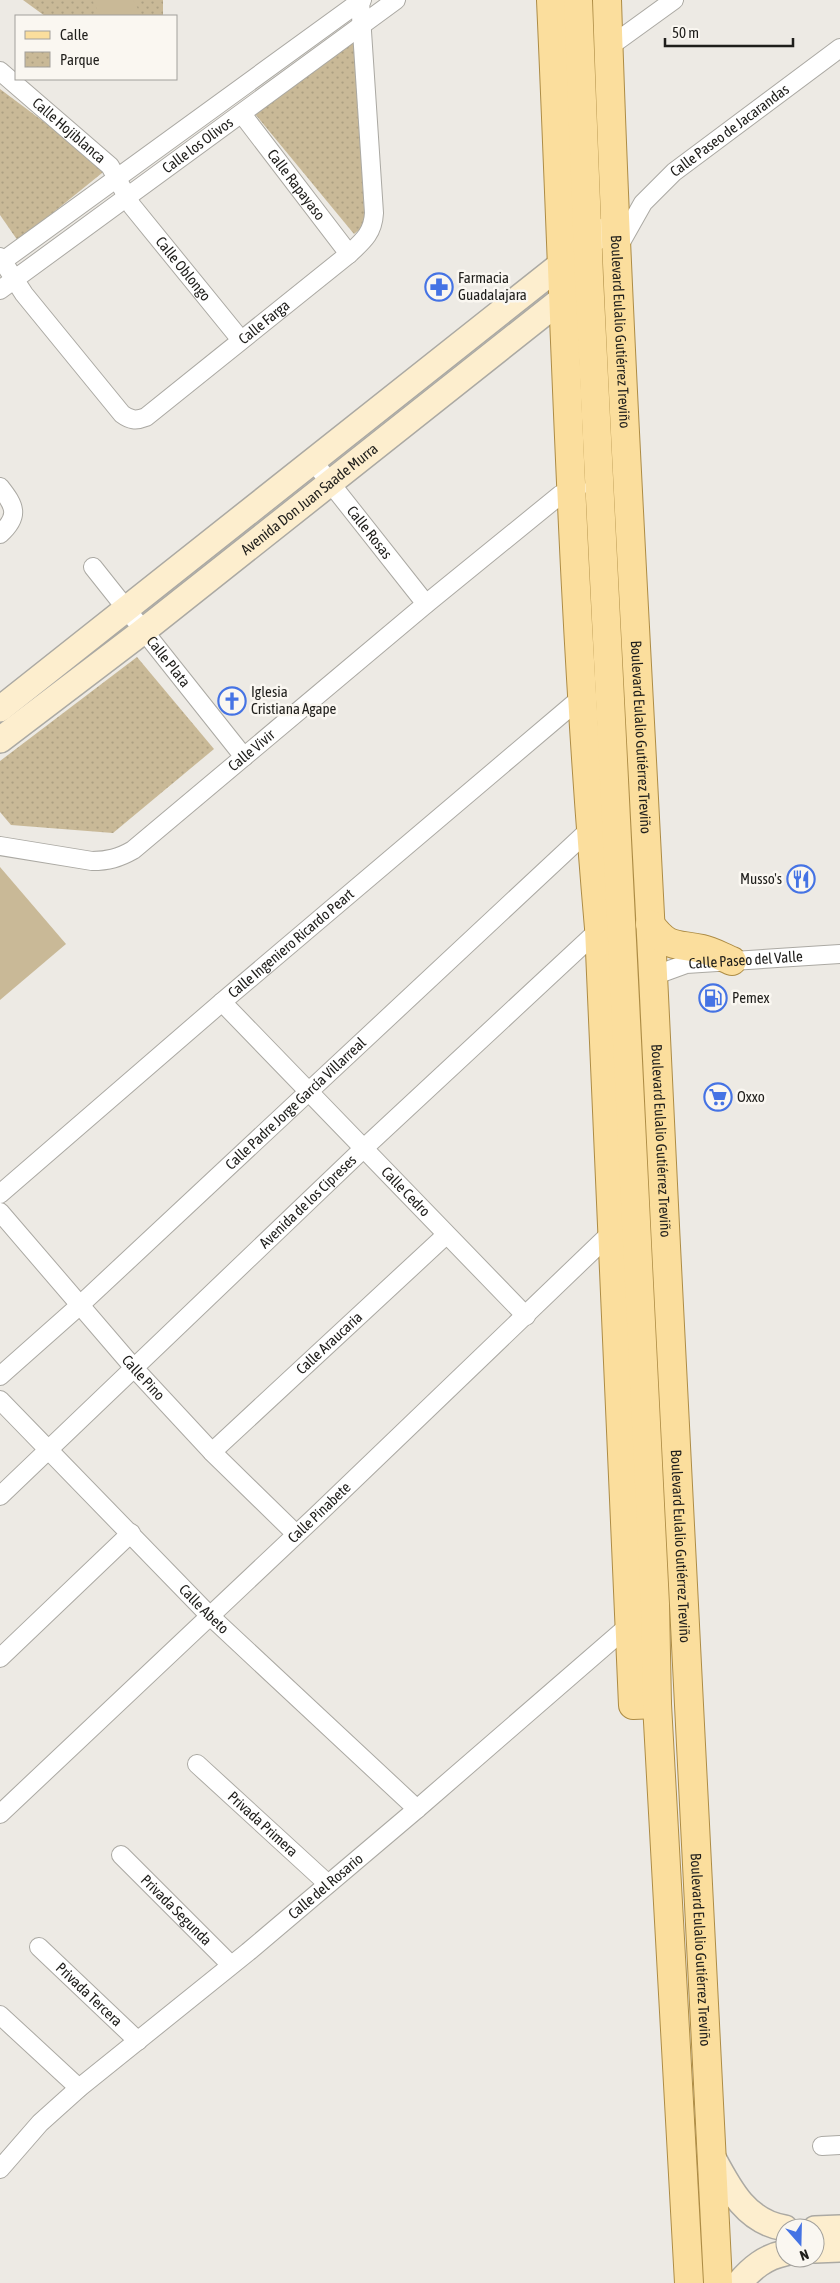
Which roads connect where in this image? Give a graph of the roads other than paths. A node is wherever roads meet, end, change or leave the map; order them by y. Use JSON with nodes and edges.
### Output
{"nodes":[{"id":1,"x":361,"y":0,"type":"edge"},
{"id":2,"x":396,"y":0,"type":"edge"},
{"id":3,"x":551,"y":0,"type":"edge"},
{"id":4,"x":578,"y":0,"type":"edge"},
{"id":5,"x":607,"y":0,"type":"edge"},
{"id":6,"x":674,"y":0,"type":"edge"},
{"id":7,"x":362,"y":26,"type":"junction"},
{"id":8,"x":609,"y":47,"type":"junction"},
{"id":9,"x":840,"y":48,"type":"edge"},
{"id":10,"x":0,"y":71,"type":"edge"},
{"id":11,"x":242,"y":114,"type":"junction"},
{"id":12,"x":118,"y":177,"type":"junction"},
{"id":13,"x":128,"y":197,"type":"junction"},
{"id":14,"x":623,"y":225,"type":"junction"},
{"id":15,"x":588,"y":242,"type":"junction"},
{"id":16,"x":616,"y":252,"type":"junction"},
{"id":17,"x":349,"y":254,"type":"junction"},
{"id":18,"x":1,"y":260,"type":"edge"},
{"id":19,"x":563,"y":264,"type":"junction"},
{"id":20,"x":589,"y":277,"type":"junction"},
{"id":21,"x":7,"y":285,"type":"edge"},
{"id":22,"x":564,"y":297,"type":"junction"},
{"id":23,"x":241,"y":340,"type":"junction"},
{"id":24,"x":313,"y":461,"type":"junction"},
{"id":25,"x":330,"y":483,"type":"junction"},
{"id":26,"x":599,"y":484,"type":"junction"},
{"id":27,"x":0,"y":487,"type":"edge"},
{"id":28,"x":571,"y":490,"type":"junction"},
{"id":29,"x":0,"y":534,"type":"edge"},
{"id":30,"x":93,"y":567,"type":"dead end"},
{"id":31,"x":426,"y":604,"type":"junction"},
{"id":32,"x":126,"y":610,"type":"junction"},
{"id":33,"x":142,"y":632,"type":"junction"},
{"id":34,"x":583,"y":696,"type":"junction"},
{"id":35,"x":0,"y":709,"type":"edge"},
{"id":36,"x":0,"y":740,"type":"edge"},
{"id":37,"x":244,"y":757,"type":"junction"},
{"id":38,"x":590,"y":829,"type":"junction"},
{"id":39,"x":0,"y":846,"type":"edge"},
{"id":40,"x":622,"y":914,"type":"junction"},
{"id":41,"x":650,"y":924,"type":"junction"},
{"id":42,"x":598,"y":928,"type":"junction"},
{"id":43,"x":840,"y":954,"type":"edge"},
{"id":44,"x":732,"y":961,"type":"junction"},
{"id":45,"x":653,"y":976,"type":"junction"},
{"id":46,"x":222,"y":1002,"type":"junction"},
{"id":47,"x":628,"y":1038,"type":"junction"},
{"id":48,"x":309,"y":1092,"type":"junction"},
{"id":49,"x":363,"y":1149,"type":"junction"},
{"id":50,"x":0,"y":1194,"type":"edge"},
{"id":51,"x":636,"y":1210,"type":"junction"},
{"id":52,"x":0,"y":1212,"type":"edge"},
{"id":53,"x":610,"y":1234,"type":"junction"},
{"id":54,"x":446,"y":1235,"type":"junction"},
{"id":55,"x":79,"y":1306,"type":"junction"},
{"id":56,"x":526,"y":1316,"type":"junction"},
{"id":57,"x":134,"y":1368,"type":"junction"},
{"id":58,"x":0,"y":1376,"type":"edge"},
{"id":59,"x":0,"y":1400,"type":"edge"},
{"id":60,"x":49,"y":1449,"type":"junction"},
{"id":61,"x":212,"y":1452,"type":"junction"},
{"id":62,"x":0,"y":1496,"type":"edge"},
{"id":63,"x":131,"y":1533,"type":"junction"},
{"id":64,"x":296,"y":1534,"type":"junction"},
{"id":65,"x":655,"y":1604,"type":"junction"},
{"id":66,"x":209,"y":1615,"type":"junction"},
{"id":67,"x":629,"y":1625,"type":"junction"},
{"id":68,"x":0,"y":1658,"type":"edge"},
{"id":69,"x":657,"y":1704,"type":"junction"},
{"id":70,"x":196,"y":1764,"type":"dead end"},
{"id":71,"x":417,"y":1809,"type":"junction"},
{"id":72,"x":0,"y":1814,"type":"edge"},
{"id":73,"x":121,"y":1855,"type":"dead end"},
{"id":74,"x":328,"y":1884,"type":"junction"},
{"id":75,"x":39,"y":1947,"type":"dead end"},
{"id":76,"x":231,"y":1965,"type":"junction"},
{"id":77,"x":0,"y":2015,"type":"edge"},
{"id":78,"x":138,"y":2041,"type":"junction"},
{"id":79,"x":79,"y":2088,"type":"junction"},
{"id":80,"x":822,"y":2146,"type":"dead end"},
{"id":81,"x":840,"y":2146,"type":"edge"},
{"id":82,"x":711,"y":2154,"type":"junction"},
{"id":83,"x":0,"y":2169,"type":"edge"},
{"id":84,"x":775,"y":2225,"type":"edge"},
{"id":85,"x":840,"y":2228,"type":"edge"},
{"id":86,"x":825,"y":2229,"type":"edge"},
{"id":87,"x":840,"y":2249,"type":"edge"},
{"id":88,"x":825,"y":2250,"type":"edge"},
{"id":89,"x":775,"y":2256,"type":"edge"},
{"id":90,"x":689,"y":2283,"type":"edge"},
{"id":91,"x":718,"y":2283,"type":"edge"},
{"id":92,"x":739,"y":2283,"type":"edge"}],
"edges":[{"from":1,"to":7,"type":"street","name":"Calle Farga"},
{"from":1,"to":12,"type":"street","name":"Calle los Olivos"},
{"from":2,"to":7,"type":"street","name":"Calle los Olivos"},
{"from":3,"to":19,"type":"main road"},
{"from":4,"to":15,"type":"main road","name":"Boulevard Eulalio Gutiérrez Treviño"},
{"from":5,"to":8,"type":"main road","name":"Boulevard Eulalio Gutiérrez Treviño"},
{"from":6,"to":8,"type":"street"},
{"from":7,"to":11,"type":"street","name":"Calle los Olivos"},
{"from":7,"to":17,"type":"street","name":"Calle Farga"},
{"from":8,"to":14,"type":"main road","name":"Boulevard Eulalio Gutiérrez Treviño"},
{"from":9,"to":14,"type":"street","name":"Calle Paseo de Jacarandas"},
{"from":10,"to":12,"type":"street","name":"Calle Hojiblanca"},
{"from":11,"to":13,"type":"street","name":"Calle los Olivos"},
{"from":11,"to":17,"type":"street","name":"Calle Rapayaso"},
{"from":12,"to":13,"type":"street","name":"Calle Hojiblanca"},
{"from":12,"to":18,"type":"street","name":"Calle los Olivos"},
{"from":13,"to":21,"type":"street","name":"Calle los Olivos"},
{"from":13,"to":23,"type":"street","name":"Calle Oblongo"},
{"from":14,"to":15,"type":"street","name":"Avenida Don Juan Saade Murra"},
{"from":14,"to":16,"type":"main road","name":"Boulevard Eulalio Gutiérrez Treviño"},
{"from":15,"to":19,"type":"street","name":"Avenida Don Juan Saade Murra"},
{"from":15,"to":20,"type":"main road","name":"Boulevard Eulalio Gutiérrez Treviño"},
{"from":16,"to":20,"type":"street","name":"Avenida Don Juan Saade Murra"},
{"from":16,"to":41,"type":"main road","name":"Boulevard Eulalio Gutiérrez Treviño"},
{"from":17,"to":23,"type":"street","name":"Calle Farga"},
{"from":18,"to":21,"type":"street","name":"Calle Farga"},
{"from":19,"to":22,"type":"main road"},
{"from":19,"to":24,"type":"street","name":"Avenida Don Juan Saade Murra"},
{"from":20,"to":22,"type":"street","name":"Avenida Don Juan Saade Murra"},
{"from":20,"to":26,"type":"main road","name":"Boulevard Eulalio Gutiérrez Treviño"},
{"from":21,"to":23,"type":"street","name":"Calle Farga"},
{"from":22,"to":25,"type":"street","name":"Avenida Don Juan Saade Murra"},
{"from":22,"to":28,"type":"main road"},
{"from":24,"to":25,"type":"street","name":"Calle Rosas"},
{"from":24,"to":32,"type":"street","name":"Avenida Don Juan Saade Murra"},
{"from":25,"to":31,"type":"street","name":"Calle Rosas"},
{"from":25,"to":33,"type":"street","name":"Avenida Don Juan Saade Murra"},
{"from":26,"to":28,"type":"street","name":"Calle Vivir"},
{"from":26,"to":40,"type":"main road","name":"Boulevard Eulalio Gutiérrez Treviño"},
{"from":27,"to":29,"type":"street"},
{"from":28,"to":31,"type":"street","name":"Calle Vivir"},
{"from":28,"to":34,"type":"main road"},
{"from":30,"to":32,"type":"street","name":"Calle Plata"},
{"from":31,"to":37,"type":"street","name":"Calle Vivir"},
{"from":32,"to":33,"type":"street","name":"Calle Plata"},
{"from":32,"to":35,"type":"street","name":"Avenida Don Juan Saade Murra"},
{"from":33,"to":36,"type":"street","name":"Avenida Don Juan Saade Murra"},
{"from":33,"to":37,"type":"street","name":"Calle Plata"},
{"from":34,"to":38,"type":"main road"},
{"from":34,"to":46,"type":"street","name":"Calle Ingeniero Ricardo Peart"},
{"from":37,"to":39,"type":"street","name":"Calle Vivir"},
{"from":38,"to":42,"type":"main road"},
{"from":38,"to":48,"type":"street","name":"Calle Padre Jorge García Villarreal"},
{"from":40,"to":42,"type":"street","name":"Avenida de los Cipreses"},
{"from":40,"to":47,"type":"main road","name":"Boulevard Eulalio Gutiérrez Treviño"},
{"from":41,"to":44,"type":"main road"},
{"from":41,"to":45,"type":"main road","name":"Boulevard Eulalio Gutiérrez Treviño"},
{"from":42,"to":49,"type":"street","name":"Avenida de los Cipreses"},
{"from":42,"to":53,"type":"main road"},
{"from":43,"to":44,"type":"street","name":"Calle Paseo del Valle"},
{"from":44,"to":45,"type":"street","name":"Calle Paseo del Valle"},
{"from":45,"to":47,"type":"main road"},
{"from":45,"to":82,"type":"main road","name":"Boulevard Eulalio Gutiérrez Treviño"},
{"from":46,"to":48,"type":"street","name":"Calle Cedro"},
{"from":46,"to":50,"type":"street","name":"Calle Ingeniero Ricardo Peart"},
{"from":47,"to":51,"type":"main road","name":"Boulevard Eulalio Gutiérrez Treviño"},
{"from":48,"to":49,"type":"street","name":"Calle Cedro"},
{"from":48,"to":55,"type":"street","name":"Calle Padre Jorge García Villarreal"},
{"from":49,"to":54,"type":"street","name":"Calle Cedro"},
{"from":49,"to":57,"type":"street","name":"Avenida de los Cipreses"},
{"from":51,"to":53,"type":"street","name":"Calle Pinabete"},
{"from":51,"to":65,"type":"main road","name":"Boulevard Eulalio Gutiérrez Treviño"},
{"from":52,"to":55,"type":"street","name":"Calle Pino"},
{"from":53,"to":56,"type":"street","name":"Calle Pinabete"},
{"from":53,"to":67,"type":"main road"},
{"from":54,"to":56,"type":"street","name":"Calle Cedro"},
{"from":54,"to":61,"type":"street","name":"Calle Araucaria"},
{"from":55,"to":57,"type":"street","name":"Calle Pino"},
{"from":55,"to":58,"type":"street","name":"Calle Padre Jorge García Villarreal"},
{"from":56,"to":64,"type":"street","name":"Calle Pinabete"},
{"from":57,"to":60,"type":"street","name":"Avenida de los Cipreses"},
{"from":57,"to":61,"type":"street","name":"Calle Pino"},
{"from":59,"to":60,"type":"street","name":"Calle Abeto"},
{"from":60,"to":62,"type":"street","name":"Avenida de los Cipreses"},
{"from":60,"to":63,"type":"street","name":"Calle Abeto"},
{"from":61,"to":64,"type":"street","name":"Calle Pino"},
{"from":63,"to":66,"type":"street","name":"Calle Abeto"},
{"from":63,"to":68,"type":"street"},
{"from":64,"to":66,"type":"street","name":"Calle Pinabete"},
{"from":65,"to":67,"type":"street","name":"Calle del Rosario"},
{"from":65,"to":69,"type":"main road","name":"Boulevard Eulalio Gutiérrez Treviño"},
{"from":66,"to":71,"type":"street","name":"Calle Abeto"},
{"from":66,"to":72,"type":"street","name":"Calle Pinabete"},
{"from":67,"to":69,"type":"main road"},
{"from":67,"to":71,"type":"street","name":"Calle del Rosario"},
{"from":69,"to":90,"type":"main road","name":"Boulevard Eulalio Gutiérrez Treviño"},
{"from":70,"to":74,"type":"street","name":"Privada Primera"},
{"from":71,"to":74,"type":"street","name":"Calle del Rosario"},
{"from":73,"to":76,"type":"street","name":"Privada Segunda"},
{"from":74,"to":76,"type":"street","name":"Calle del Rosario"},
{"from":75,"to":78,"type":"street","name":"Privada Tercera"},
{"from":76,"to":78,"type":"street","name":"Calle del Rosario"},
{"from":77,"to":79,"type":"street"},
{"from":78,"to":79,"type":"street","name":"Calle del Rosario"},
{"from":79,"to":83,"type":"street","name":"Calle del Rosario"},
{"from":80,"to":81,"type":"street"},
{"from":82,"to":84,"type":"street"},
{"from":82,"to":91,"type":"main road","name":"Boulevard Eulalio Gutiérrez Treviño"},
{"from":85,"to":86,"type":"street"},
{"from":87,"to":88,"type":"street"},
{"from":89,"to":92,"type":"street"}]}
